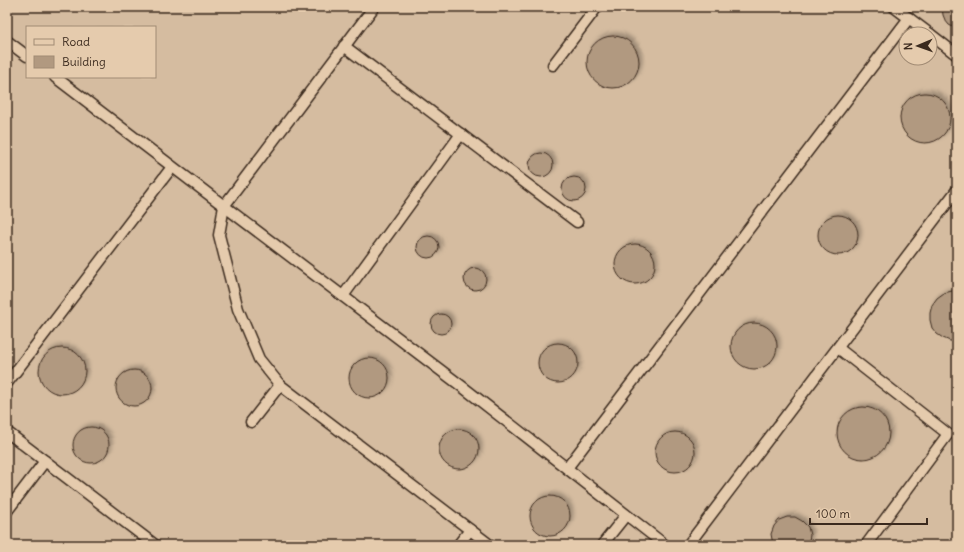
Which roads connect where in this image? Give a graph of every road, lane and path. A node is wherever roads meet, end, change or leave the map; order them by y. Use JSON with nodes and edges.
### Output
{"nodes":[{"id":1,"x":374,"y":7,"type":"edge"},
{"id":2,"x":597,"y":7,"type":"edge"},
{"id":3,"x":894,"y":7,"type":"edge"},
{"id":4,"x":909,"y":18,"type":"junction"},
{"id":5,"x":920,"y":26,"type":"edge"},
{"id":6,"x":938,"y":40,"type":"edge"},
{"id":7,"x":7,"y":41,"type":"edge"},
{"id":8,"x":344,"y":46,"type":"junction"},
{"id":9,"x":26,"y":55,"type":"edge"},
{"id":10,"x":957,"y":55,"type":"edge"},
{"id":11,"x":553,"y":65,"type":"dead end"},
{"id":12,"x":56,"y":78,"type":"edge"},
{"id":13,"x":461,"y":134,"type":"junction"},
{"id":14,"x":172,"y":167,"type":"junction"},
{"id":15,"x":957,"y":190,"type":"edge"},
{"id":16,"x":224,"y":206,"type":"junction"},
{"id":17,"x":577,"y":222,"type":"dead end"},
{"id":18,"x":343,"y":296,"type":"junction"},
{"id":19,"x":838,"y":348,"type":"junction"},
{"id":20,"x":7,"y":383,"type":"edge"},
{"id":21,"x":280,"y":385,"type":"junction"},
{"id":22,"x":251,"y":422,"type":"dead end"},
{"id":23,"x":7,"y":432,"type":"edge"},
{"id":24,"x":45,"y":461,"type":"junction"},
{"id":25,"x":567,"y":468,"type":"junction"},
{"id":26,"x":7,"y":511,"type":"edge"},
{"id":27,"x":626,"y":514,"type":"junction"},
{"id":28,"x":470,"y":530,"type":"junction"},
{"id":29,"x":155,"y":545,"type":"edge"},
{"id":30,"x":458,"y":545,"type":"edge"},
{"id":31,"x":490,"y":545,"type":"edge"},
{"id":32,"x":602,"y":545,"type":"edge"},
{"id":33,"x":665,"y":545,"type":"edge"},
{"id":34,"x":688,"y":545,"type":"edge"},
{"id":35,"x":866,"y":545,"type":"edge"}],
"edges":[{"from":1,"to":8,"type":"lane"},
{"from":2,"to":11,"type":"lane"},
{"from":3,"to":4,"type":"lane"},
{"from":4,"to":5,"type":"lane"},
{"from":4,"to":25,"type":"lane"},
{"from":6,"to":10,"type":"lane"},
{"from":7,"to":9,"type":"lane"},
{"from":8,"to":13,"type":"lane"},
{"from":8,"to":16,"type":"lane"},
{"from":12,"to":14,"type":"lane"},
{"from":13,"to":17,"type":"lane"},
{"from":13,"to":18,"type":"lane"},
{"from":14,"to":16,"type":"lane"},
{"from":14,"to":20,"type":"lane"},
{"from":15,"to":19,"type":"lane"},
{"from":16,"to":18,"type":"lane"},
{"from":16,"to":21,"type":"lane"},
{"from":18,"to":25,"type":"lane"},
{"from":19,"to":34,"type":"lane"},
{"from":19,"to":35,"type":"lane"},
{"from":21,"to":22,"type":"lane"},
{"from":21,"to":28,"type":"lane"},
{"from":23,"to":24,"type":"lane"},
{"from":24,"to":26,"type":"lane"},
{"from":24,"to":29,"type":"lane"},
{"from":25,"to":27,"type":"lane"},
{"from":27,"to":32,"type":"lane"},
{"from":27,"to":33,"type":"lane"},
{"from":28,"to":30,"type":"lane"},
{"from":28,"to":31,"type":"lane"}]}
